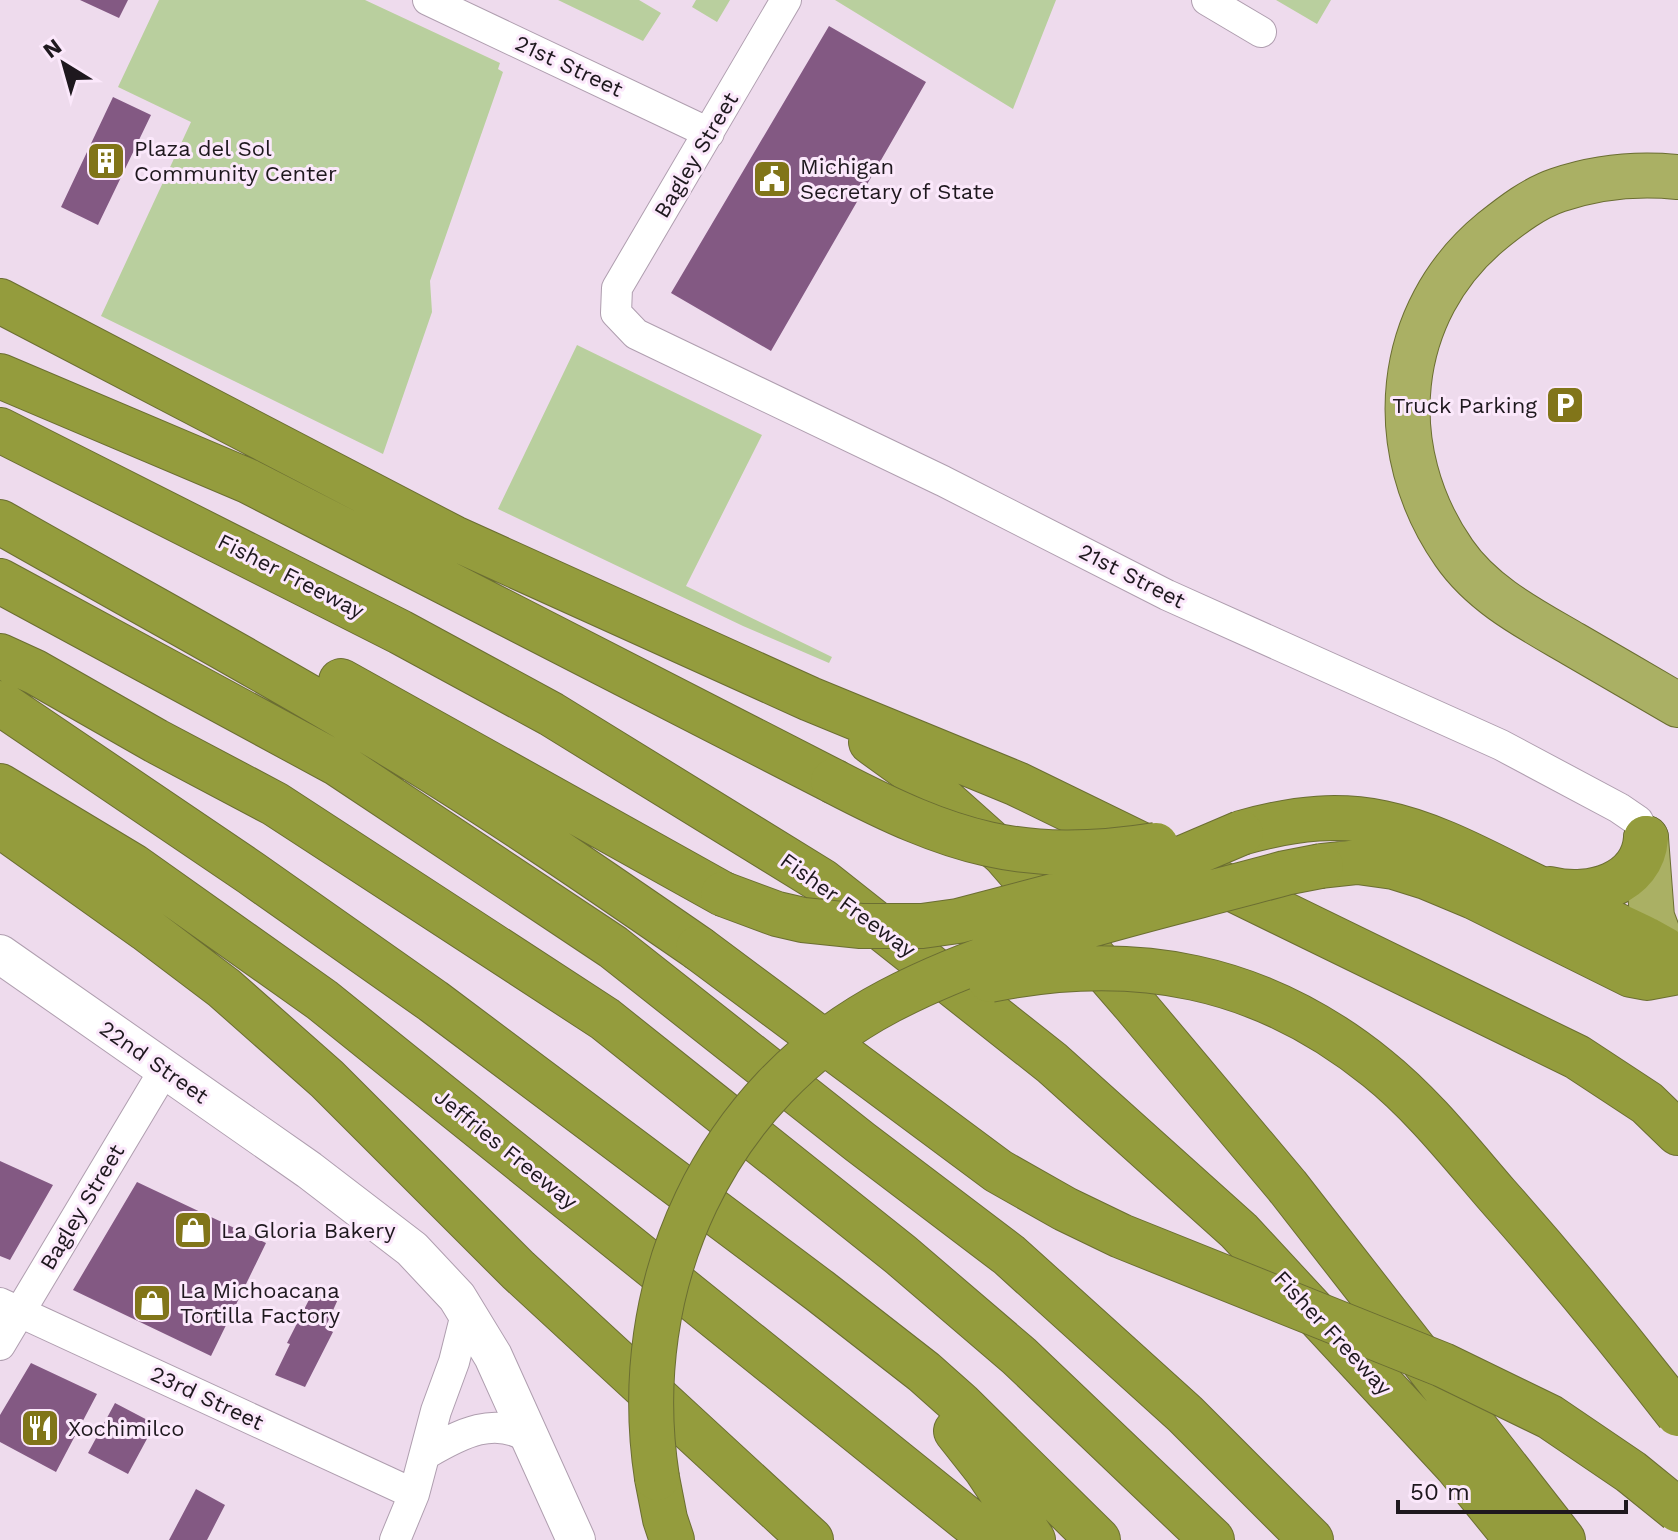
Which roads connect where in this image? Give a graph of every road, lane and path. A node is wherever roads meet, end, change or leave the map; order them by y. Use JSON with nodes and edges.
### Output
{"nodes":[{"id":1,"x":428,"y":0,"type":"edge"},
{"id":2,"x":786,"y":0,"type":"edge"},
{"id":3,"x":1207,"y":0,"type":"edge"},
{"id":4,"x":1261,"y":32,"type":"dead end"},
{"id":5,"x":709,"y":133,"type":"junction"},
{"id":6,"x":1678,"y":177,"type":"edge"},
{"id":7,"x":0,"y":301,"type":"edge"},
{"id":8,"x":616,"y":313,"type":"joint"},
{"id":9,"x":0,"y":376,"type":"edge"},
{"id":10,"x":0,"y":430,"type":"edge"},
{"id":11,"x":0,"y":520,"type":"edge"},
{"id":12,"x":0,"y":581,"type":"edge"},
{"id":13,"x":0,"y":656,"type":"edge"},
{"id":14,"x":810,"y":699,"type":"junction"},
{"id":15,"x":0,"y":703,"type":"edge"},
{"id":16,"x":1678,"y":705,"type":"edge"},
{"id":17,"x":0,"y":786,"type":"edge"},
{"id":18,"x":0,"y":825,"type":"edge"},
{"id":19,"x":1247,"y":831,"type":"junction"},
{"id":20,"x":1646,"y":838,"type":"junction"},
{"id":21,"x":1515,"y":876,"type":"junction"},
{"id":22,"x":0,"y":954,"type":"edge"},
{"id":23,"x":1673,"y":961,"type":"edge"},
{"id":24,"x":890,"y":1000,"type":"junction"},
{"id":25,"x":165,"y":1069,"type":"junction"},
{"id":26,"x":1678,"y":1133,"type":"edge"},
{"id":27,"x":10,"y":1307,"type":"edge"},
{"id":28,"x":467,"y":1310,"type":"junction"},
{"id":29,"x":866,"y":1326,"type":"junction"},
{"id":30,"x":0,"y":1345,"type":"edge"},
{"id":31,"x":1678,"y":1414,"type":"edge"},
{"id":32,"x":532,"y":1440,"type":"junction"},
{"id":33,"x":426,"y":1454,"type":"junction"},
{"id":34,"x":414,"y":1494,"type":"junction"},
{"id":35,"x":1678,"y":1510,"type":"edge"},
{"id":36,"x":395,"y":1540,"type":"edge"},
{"id":37,"x":576,"y":1540,"type":"edge"},
{"id":38,"x":672,"y":1540,"type":"edge"},
{"id":39,"x":811,"y":1540,"type":"edge"},
{"id":40,"x":993,"y":1540,"type":"edge"},
{"id":41,"x":1033,"y":1540,"type":"edge"},
{"id":42,"x":1098,"y":1540,"type":"edge"},
{"id":43,"x":1212,"y":1540,"type":"edge"},
{"id":44,"x":1311,"y":1540,"type":"edge"},
{"id":45,"x":1517,"y":1540,"type":"edge"},
{"id":46,"x":1563,"y":1540,"type":"edge"}],
"edges":[{"from":1,"to":5,"type":"street","name":"21st Street"},
{"from":2,"to":5,"type":"street","name":"Bagley Street"},
{"from":3,"to":4,"type":"street"},
{"from":5,"to":8,"type":"street","name":"Bagley Street"},
{"from":6,"to":16,"type":"highway"},
{"from":7,"to":14,"type":"highway"},
{"from":8,"to":20,"type":"street","name":"21st Street"},
{"from":9,"to":19,"type":"highway","bridge":true},
{"from":10,"to":45,"type":"highway","name":"Fisher Freeway"},
{"from":11,"to":19,"type":"highway","bridge":true},
{"from":11,"to":35,"type":"highway","bridge":true},
{"from":12,"to":44,"type":"highway"},
{"from":13,"to":43,"type":"highway"},
{"from":14,"to":26,"type":"highway"},
{"from":14,"to":46,"type":"highway"},
{"from":15,"to":29,"type":"highway"},
{"from":17,"to":40,"type":"highway","name":"Jeffries Freeway"},
{"from":18,"to":39,"type":"highway"},
{"from":19,"to":21,"type":"highway"},
{"from":20,"to":21,"type":"highway"},
{"from":20,"to":23,"type":"highway"},
{"from":21,"to":23,"type":"highway"},
{"from":22,"to":25,"type":"street","name":"22nd Street"},
{"from":23,"to":24,"type":"highway","bridge":true},
{"from":24,"to":31,"type":"highway","bridge":true},
{"from":24,"to":38,"type":"highway","bridge":true},
{"from":25,"to":27,"type":"street","name":"Bagley Street"},
{"from":25,"to":28,"type":"street","name":"22nd Street"},
{"from":27,"to":30,"type":"street","name":"Bagley Street"},
{"from":27,"to":34,"type":"street","name":"23rd Street"},
{"from":28,"to":32,"type":"street","name":"22nd Street"},
{"from":28,"to":33,"type":"street"},
{"from":29,"to":41,"type":"highway"},
{"from":29,"to":42,"type":"highway"},
{"from":32,"to":33,"type":"street"},
{"from":32,"to":37,"type":"street","name":"22nd Street"},
{"from":33,"to":34,"type":"street"},
{"from":34,"to":36,"type":"street"}]}
